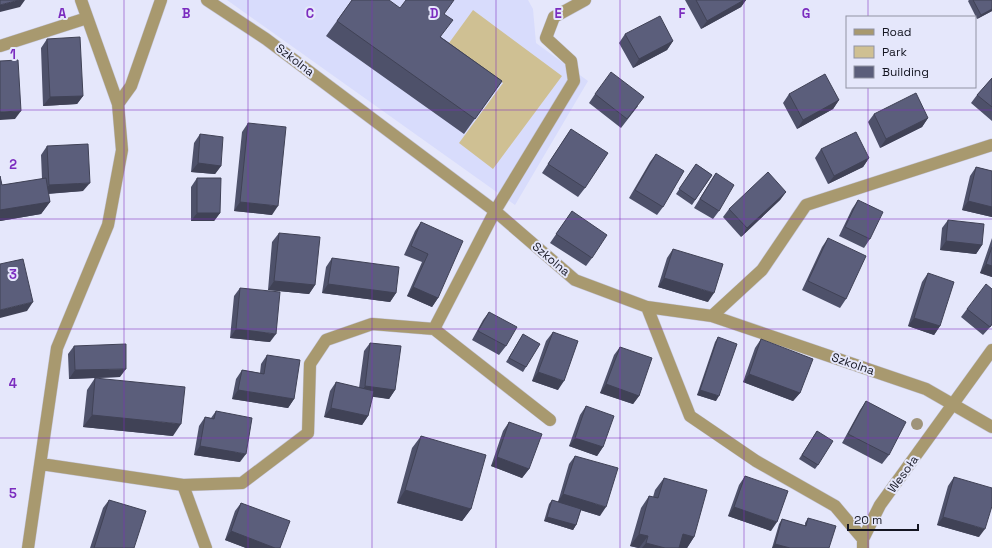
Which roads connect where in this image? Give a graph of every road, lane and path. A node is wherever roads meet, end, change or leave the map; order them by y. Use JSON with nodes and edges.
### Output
{"nodes":[{"id":1,"x":81,"y":0,"type":"edge"},
{"id":2,"x":162,"y":0,"type":"edge"},
{"id":3,"x":207,"y":0,"type":"edge"},
{"id":4,"x":585,"y":0,"type":"edge"},
{"id":5,"x":87,"y":18,"type":"junction"},
{"id":6,"x":0,"y":46,"type":"edge"},
{"id":7,"x":118,"y":104,"type":"junction"},
{"id":8,"x":992,"y":145,"type":"edge"},
{"id":9,"x":495,"y":211,"type":"junction"},
{"id":10,"x":647,"y":306,"type":"junction"},
{"id":11,"x":712,"y":316,"type":"junction"},
{"id":12,"x":434,"y":329,"type":"junction"},
{"id":13,"x":992,"y":350,"type":"edge"},
{"id":14,"x":952,"y":403,"type":"junction"},
{"id":15,"x":550,"y":420,"type":"dead end"},
{"id":16,"x":992,"y":427,"type":"edge"},
{"id":17,"x":41,"y":464,"type":"junction"},
{"id":18,"x":183,"y":486,"type":"junction"},
{"id":19,"x":863,"y":543,"type":"edge"},
{"id":20,"x":28,"y":548,"type":"edge"},
{"id":21,"x":206,"y":548,"type":"edge"}],
"edges":[{"from":1,"to":5,"type":"street"},
{"from":2,"to":7,"type":"street"},
{"from":3,"to":9,"type":"street","name":"Szkolna"},
{"from":4,"to":9,"type":"street"},
{"from":5,"to":6,"type":"street"},
{"from":5,"to":7,"type":"street"},
{"from":7,"to":17,"type":"street"},
{"from":8,"to":11,"type":"street"},
{"from":9,"to":10,"type":"street","name":"Szkolna"},
{"from":9,"to":12,"type":"street"},
{"from":10,"to":11,"type":"street","name":"Szkolna"},
{"from":10,"to":19,"type":"street"},
{"from":11,"to":14,"type":"street","name":"Szkolna"},
{"from":12,"to":15,"type":"street"},
{"from":12,"to":18,"type":"street"},
{"from":13,"to":14,"type":"street","name":"Wesoła"},
{"from":14,"to":16,"type":"street","name":"Szkolna"},
{"from":14,"to":19,"type":"street","name":"Wesoła"},
{"from":17,"to":18,"type":"street"},
{"from":17,"to":20,"type":"street"},
{"from":18,"to":21,"type":"street"}]}
